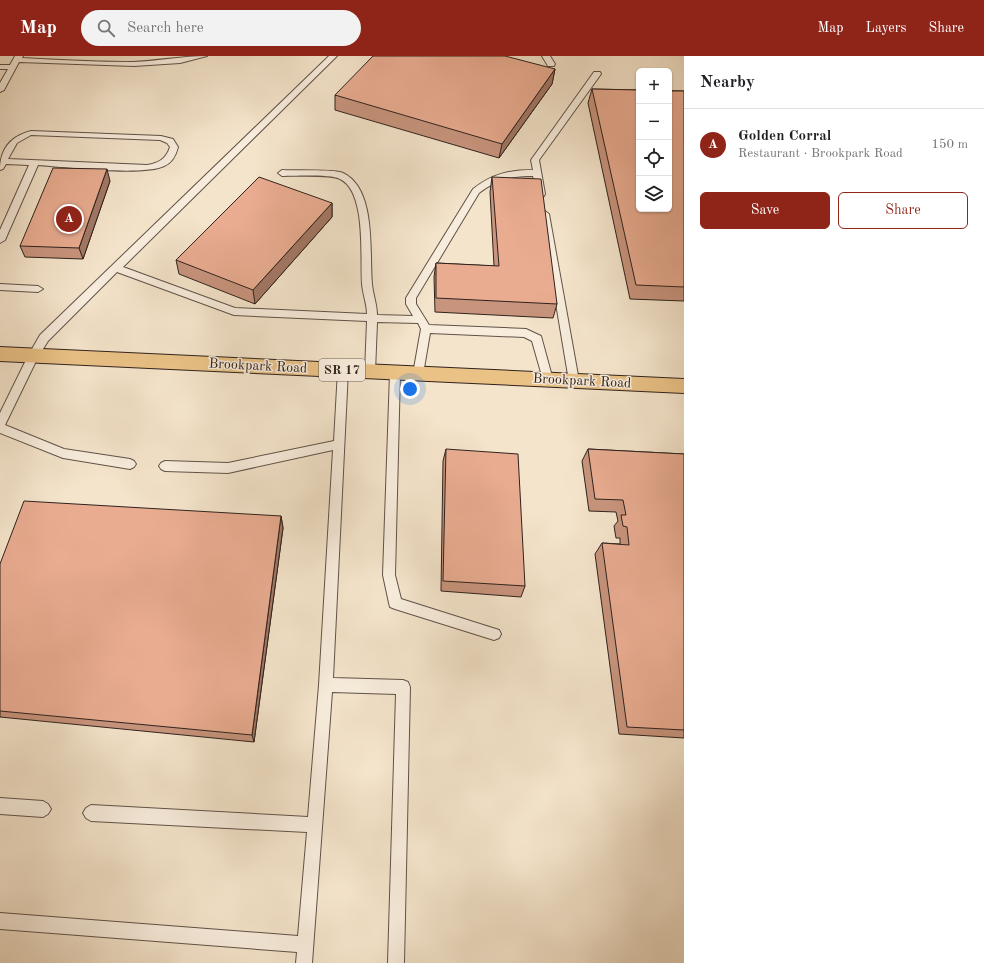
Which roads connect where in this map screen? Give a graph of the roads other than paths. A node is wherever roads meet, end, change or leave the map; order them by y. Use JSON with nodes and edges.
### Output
{"nodes":[{"id":1,"x":203,"y":56,"type":"edge"},
{"id":2,"x":333,"y":56,"type":"edge"},
{"id":3,"x":546,"y":56,"type":"edge"},
{"id":4,"x":18,"y":58,"type":"edge"},
{"id":5,"x":551,"y":64,"type":"dead end"},
{"id":6,"x":0,"y":67,"type":"edge"},
{"id":7,"x":13,"y":67,"type":"junction"},
{"id":8,"x":597,"y":74,"type":"dead end"},
{"id":9,"x":0,"y":90,"type":"edge"},
{"id":10,"x":36,"y":162,"type":"junction"},
{"id":11,"x":1,"y":163,"type":"edge"},
{"id":12,"x":282,"y":173,"type":"dead end"},
{"id":13,"x":538,"y":173,"type":"junction"},
{"id":14,"x":0,"y":240,"type":"edge"},
{"id":15,"x":116,"y":268,"type":"junction"},
{"id":16,"x":0,"y":287,"type":"edge"},
{"id":17,"x":38,"y":289,"type":"dead end"},
{"id":18,"x":372,"y":318,"type":"junction"},
{"id":19,"x":424,"y":325,"type":"junction"},
{"id":20,"x":0,"y":354,"type":"edge"},
{"id":21,"x":33,"y":356,"type":"junction"},
{"id":22,"x":343,"y":370,"type":"junction"},
{"id":23,"x":370,"y":372,"type":"junction"},
{"id":24,"x":395,"y":373,"type":"junction"},
{"id":25,"x":418,"y":374,"type":"junction"},
{"id":26,"x":548,"y":380,"type":"junction"},
{"id":27,"x":574,"y":381,"type":"junction"},
{"id":28,"x":684,"y":386,"type":"edge"},
{"id":29,"x":0,"y":424,"type":"edge"},
{"id":30,"x":0,"y":428,"type":"edge"},
{"id":31,"x":340,"y":444,"type":"junction"},
{"id":32,"x":130,"y":464,"type":"dead end"},
{"id":33,"x":165,"y":466,"type":"dead end"},
{"id":34,"x":494,"y":634,"type":"dead end"},
{"id":35,"x":326,"y":685,"type":"junction"},
{"id":36,"x":0,"y":806,"type":"edge"},
{"id":37,"x":43,"y":809,"type":"dead end"},
{"id":38,"x":91,"y":813,"type":"dead end"},
{"id":39,"x":315,"y":825,"type":"junction"},
{"id":40,"x":0,"y":921,"type":"edge"},
{"id":41,"x":306,"y":946,"type":"junction"},
{"id":42,"x":304,"y":963,"type":"edge"},
{"id":43,"x":396,"y":963,"type":"edge"}],
"edges":[{"from":1,"to":4,"type":"lane"},
{"from":2,"to":15,"type":"lane"},
{"from":3,"to":5,"type":"lane"},
{"from":4,"to":7,"type":"lane"},
{"from":6,"to":7,"type":"lane"},
{"from":7,"to":9,"type":"lane"},
{"from":8,"to":13,"type":"lane"},
{"from":10,"to":11,"type":"lane"},
{"from":10,"to":11,"type":"lane"},
{"from":10,"to":14,"type":"lane"},
{"from":12,"to":18,"type":"lane"},
{"from":13,"to":19,"type":"lane"},
{"from":13,"to":27,"type":"lane"},
{"from":15,"to":18,"type":"lane"},
{"from":15,"to":21,"type":"lane"},
{"from":16,"to":17,"type":"lane"},
{"from":18,"to":19,"type":"lane"},
{"from":18,"to":23,"type":"lane"},
{"from":19,"to":25,"type":"lane"},
{"from":19,"to":26,"type":"lane"},
{"from":20,"to":21,"type":"main road","name":"Brookpark Road","number":"SR 17"},
{"from":21,"to":22,"type":"main road","name":"Brookpark Road","number":"SR 17"},
{"from":21,"to":29,"type":"lane"},
{"from":22,"to":23,"type":"main road","name":"Brookpark Road","number":"SR 17"},
{"from":22,"to":31,"type":"lane"},
{"from":23,"to":24,"type":"main road","name":"Brookpark Road","number":"SR 17"},
{"from":24,"to":25,"type":"main road","name":"Brookpark Road","number":"SR 17"},
{"from":24,"to":34,"type":"lane"},
{"from":25,"to":26,"type":"main road","name":"Brookpark Road","number":"SR 17"},
{"from":26,"to":27,"type":"main road","name":"Brookpark Road","number":"SR 17"},
{"from":27,"to":28,"type":"main road","name":"Brookpark Road","number":"SR 17"},
{"from":30,"to":32,"type":"lane"},
{"from":31,"to":33,"type":"lane"},
{"from":31,"to":35,"type":"lane"},
{"from":35,"to":39,"type":"lane"},
{"from":35,"to":43,"type":"lane"},
{"from":36,"to":37,"type":"lane"},
{"from":38,"to":39,"type":"lane"},
{"from":39,"to":41,"type":"lane"},
{"from":40,"to":41,"type":"lane"},
{"from":41,"to":42,"type":"lane"}]}
